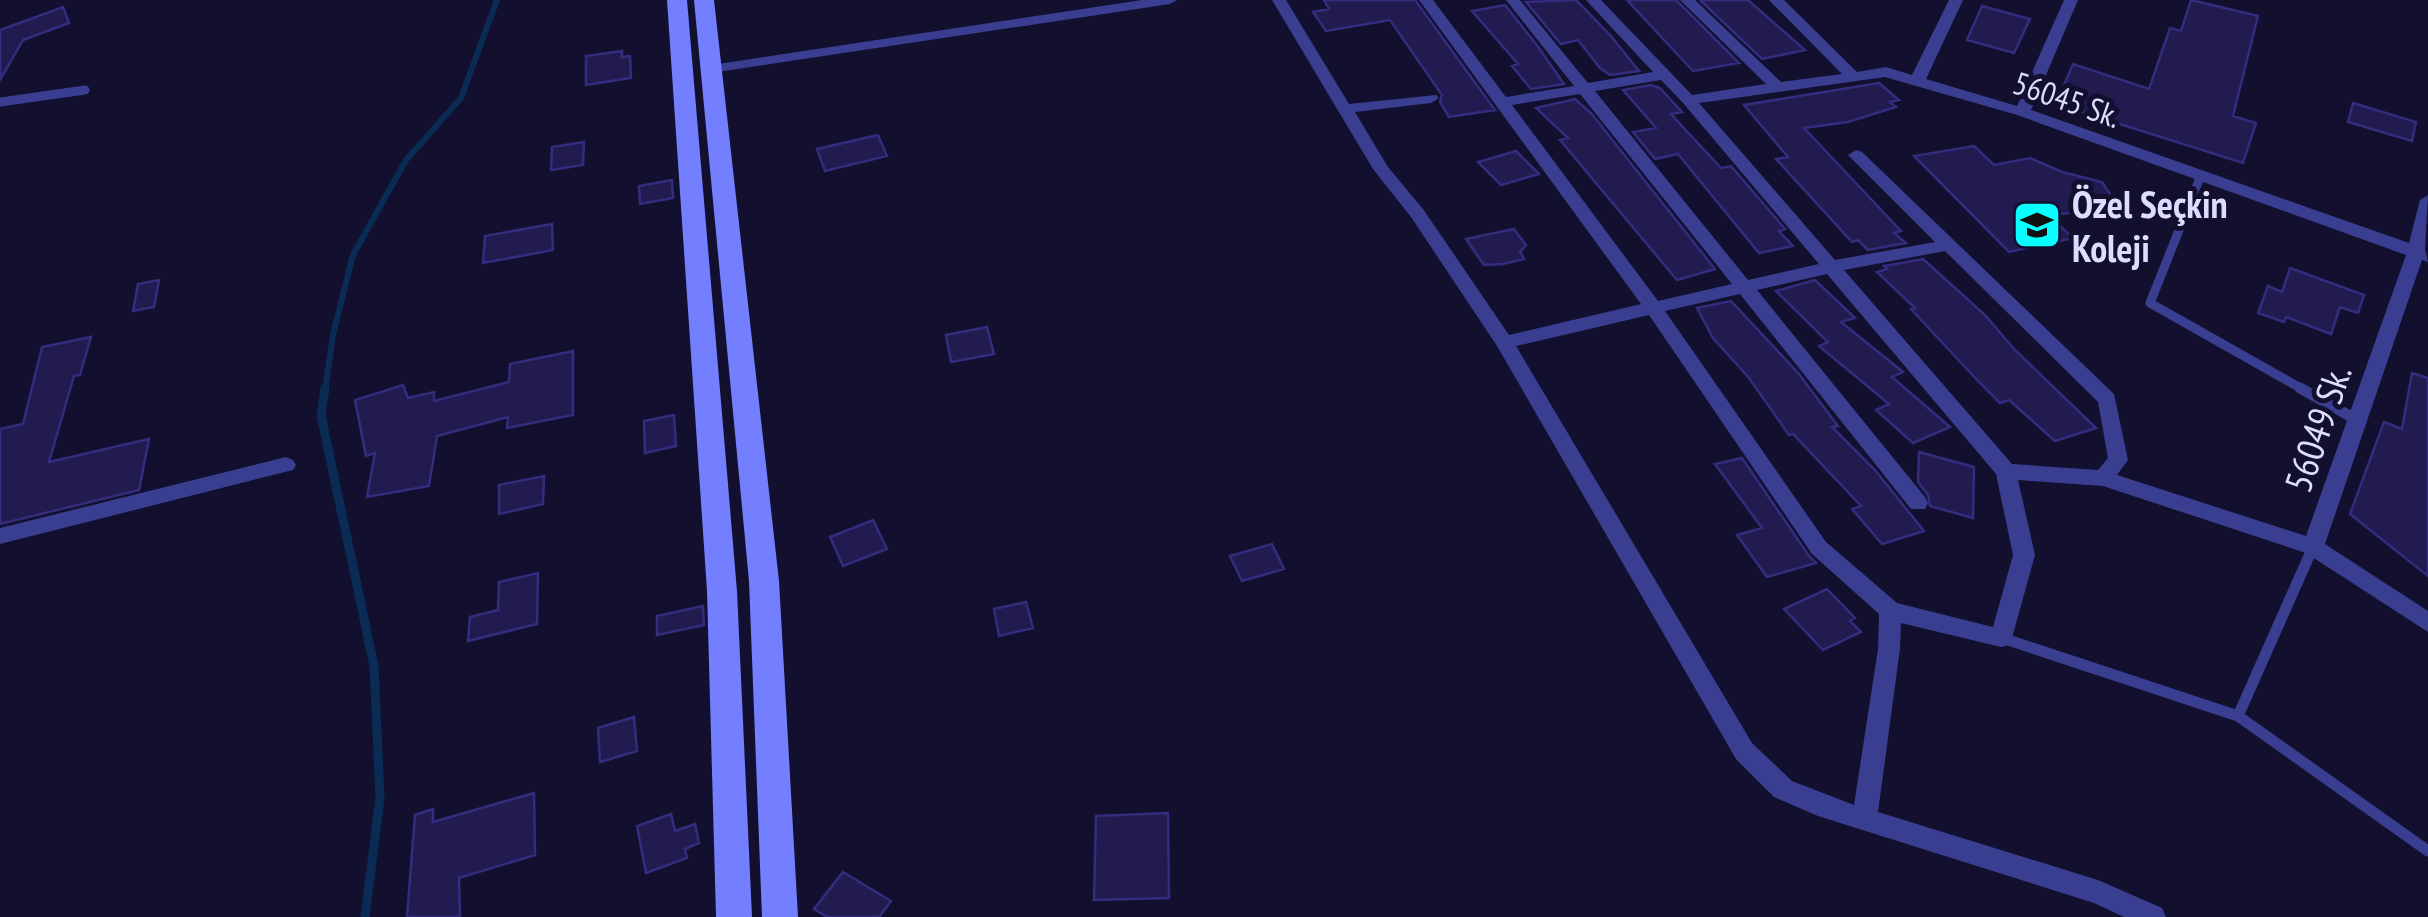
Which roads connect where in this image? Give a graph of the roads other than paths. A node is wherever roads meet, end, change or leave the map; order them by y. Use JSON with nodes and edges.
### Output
{"nodes":[{"id":1,"x":678,"y":0,"type":"edge"},
{"id":2,"x":704,"y":0,"type":"edge"},
{"id":3,"x":1170,"y":0,"type":"edge"},
{"id":4,"x":1279,"y":0,"type":"edge"},
{"id":5,"x":1426,"y":0,"type":"edge"},
{"id":6,"x":1512,"y":0,"type":"edge"},
{"id":7,"x":1593,"y":0,"type":"edge"},
{"id":8,"x":1687,"y":0,"type":"edge"},
{"id":9,"x":1776,"y":0,"type":"edge"},
{"id":10,"x":1956,"y":0,"type":"edge"},
{"id":11,"x":2071,"y":0,"type":"edge"},
{"id":12,"x":711,"y":69,"type":"junction"},
{"id":13,"x":1665,"y":75,"type":"junction"},
{"id":14,"x":1853,"y":76,"type":"junction"},
{"id":15,"x":1918,"y":79,"type":"junction"},
{"id":16,"x":1777,"y":88,"type":"junction"},
{"id":17,"x":84,"y":90,"type":"dead end"},
{"id":18,"x":1587,"y":91,"type":"junction"},
{"id":19,"x":1432,"y":98,"type":"dead end"},
{"id":20,"x":1688,"y":100,"type":"junction"},
{"id":21,"x":0,"y":102,"type":"edge"},
{"id":22,"x":1504,"y":102,"type":"junction"},
{"id":23,"x":1345,"y":109,"type":"junction"},
{"id":24,"x":2022,"y":112,"type":"junction"},
{"id":25,"x":1856,"y":156,"type":"dead end"},
{"id":26,"x":2202,"y":175,"type":"junction"},
{"id":27,"x":2428,"y":200,"type":"edge"},
{"id":28,"x":1947,"y":246,"type":"junction"},
{"id":29,"x":2422,"y":254,"type":"edge"},
{"id":30,"x":1832,"y":267,"type":"junction"},
{"id":31,"x":1745,"y":288,"type":"junction"},
{"id":32,"x":1654,"y":307,"type":"junction"},
{"id":33,"x":1504,"y":342,"type":"junction"},
{"id":34,"x":2357,"y":420,"type":"junction"},
{"id":35,"x":286,"y":465,"type":"dead end"},
{"id":36,"x":2006,"y":470,"type":"junction"},
{"id":37,"x":2103,"y":478,"type":"junction"},
{"id":38,"x":1918,"y":504,"type":"dead end"},
{"id":39,"x":0,"y":536,"type":"edge"},
{"id":40,"x":2313,"y":547,"type":"junction"},
{"id":41,"x":1890,"y":611,"type":"junction"},
{"id":42,"x":2428,"y":623,"type":"edge"},
{"id":43,"x":2000,"y":638,"type":"junction"},
{"id":44,"x":2238,"y":716,"type":"junction"},
{"id":45,"x":1865,"y":817,"type":"junction"},
{"id":46,"x":2428,"y":851,"type":"edge"},
{"id":47,"x":734,"y":917,"type":"edge"},
{"id":48,"x":780,"y":917,"type":"edge"},
{"id":49,"x":2153,"y":917,"type":"edge"}],
"edges":[{"from":1,"to":47,"type":"main road"},
{"from":2,"to":12,"type":"main road"},
{"from":3,"to":12,"type":"street"},
{"from":4,"to":23,"type":"street"},
{"from":5,"to":22,"type":"street"},
{"from":6,"to":18,"type":"street"},
{"from":7,"to":13,"type":"street"},
{"from":8,"to":16,"type":"street"},
{"from":9,"to":14,"type":"street"},
{"from":10,"to":15,"type":"street"},
{"from":11,"to":24,"type":"street"},
{"from":12,"to":48,"type":"main road"},
{"from":13,"to":18,"type":"street"},
{"from":13,"to":20,"type":"street"},
{"from":14,"to":15,"type":"street","name":"56045 Sk."},
{"from":14,"to":16,"type":"street","name":"56045 Sk."},
{"from":15,"to":24,"type":"street","name":"56045 Sk."},
{"from":16,"to":20,"type":"street","name":"56045 Sk."},
{"from":17,"to":21,"type":"lane"},
{"from":18,"to":22,"type":"street"},
{"from":18,"to":31,"type":"street"},
{"from":19,"to":23,"type":"street"},
{"from":20,"to":30,"type":"street"},
{"from":22,"to":32,"type":"street"},
{"from":23,"to":33,"type":"street"},
{"from":24,"to":26,"type":"street","name":"56045 Sk."},
{"from":25,"to":28,"type":"street"},
{"from":26,"to":29,"type":"street","name":"56045 Sk."},
{"from":26,"to":34,"type":"lane"},
{"from":27,"to":29,"type":"street","name":"56049 Sk."},
{"from":28,"to":30,"type":"street"},
{"from":28,"to":37,"type":"street"},
{"from":29,"to":34,"type":"street","name":"56049 Sk."},
{"from":30,"to":31,"type":"street"},
{"from":30,"to":36,"type":"street"},
{"from":31,"to":32,"type":"street"},
{"from":31,"to":38,"type":"street"},
{"from":32,"to":33,"type":"street"},
{"from":32,"to":41,"type":"street"},
{"from":33,"to":45,"type":"street"},
{"from":34,"to":40,"type":"street","name":"56049 Sk."},
{"from":35,"to":39,"type":"street"},
{"from":36,"to":37,"type":"street"},
{"from":36,"to":43,"type":"street"},
{"from":37,"to":40,"type":"street"},
{"from":40,"to":42,"type":"street","name":"56049 Sk."},
{"from":40,"to":44,"type":"lane"},
{"from":41,"to":43,"type":"street"},
{"from":41,"to":45,"type":"street"},
{"from":43,"to":44,"type":"lane"},
{"from":44,"to":46,"type":"lane"},
{"from":45,"to":49,"type":"street"}]}
